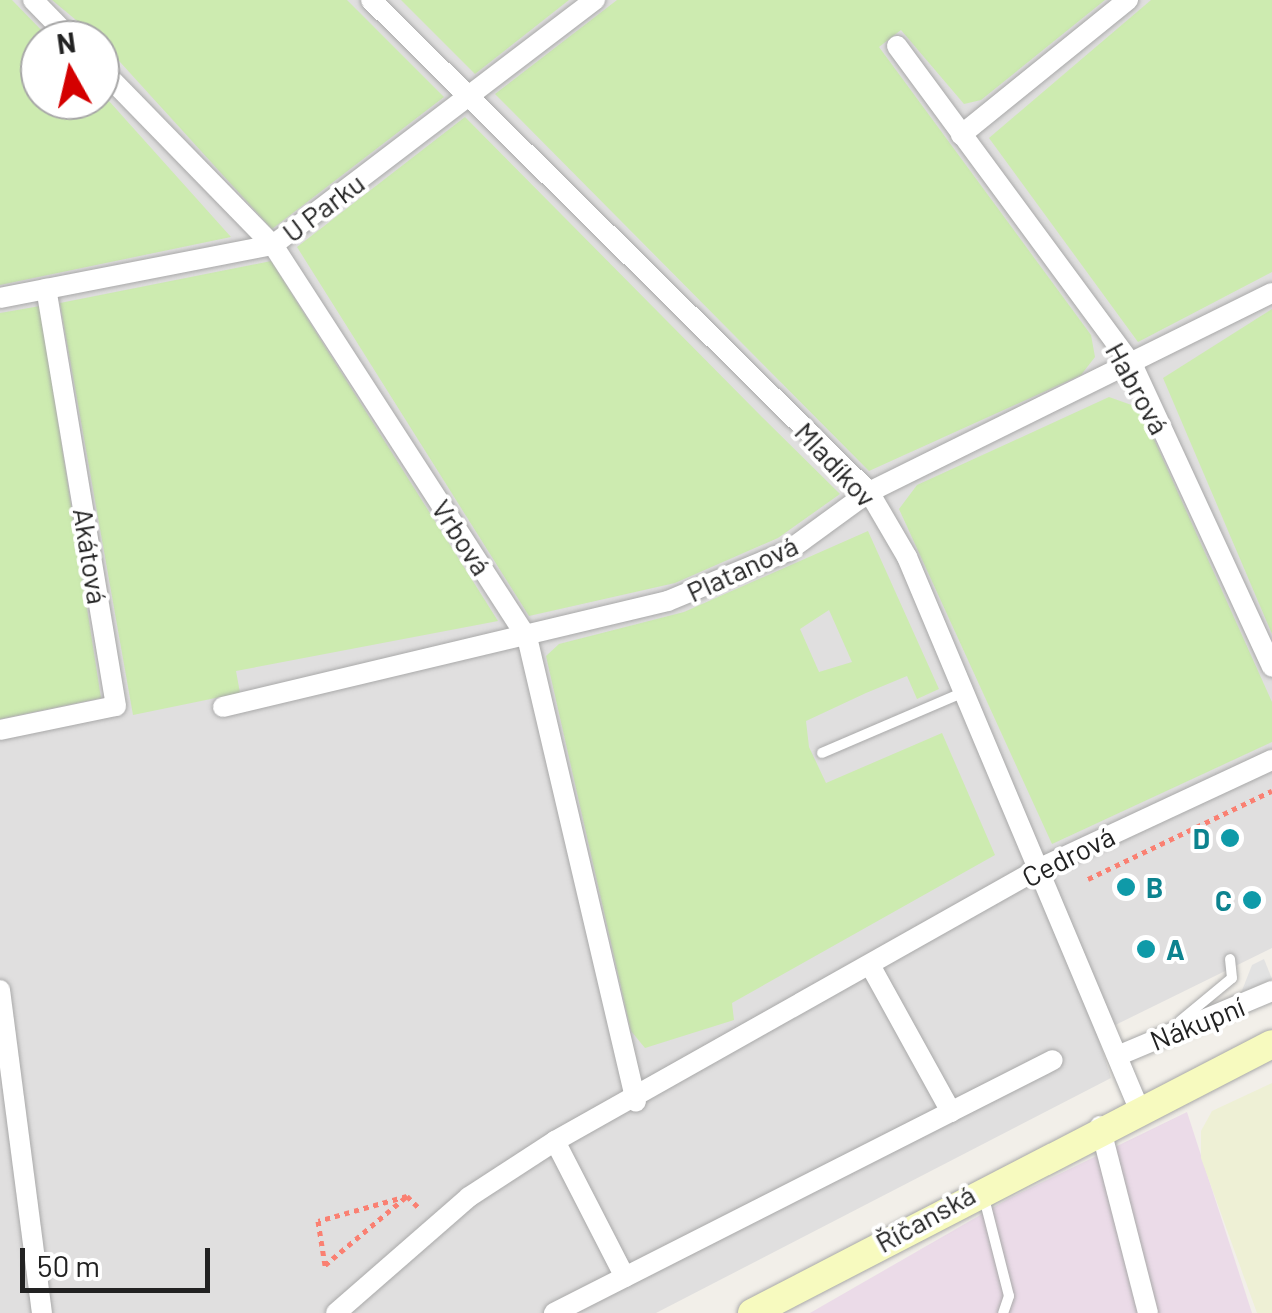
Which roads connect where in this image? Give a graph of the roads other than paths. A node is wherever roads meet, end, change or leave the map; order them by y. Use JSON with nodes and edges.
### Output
{"nodes":[{"id":1,"x":33,"y":0,"type":"edge"},
{"id":2,"x":371,"y":0,"type":"edge"},
{"id":3,"x":596,"y":0,"type":"edge"},
{"id":4,"x":1128,"y":0,"type":"edge"},
{"id":5,"x":52,"y":20,"type":"edge"},
{"id":6,"x":897,"y":46,"type":"dead end"},
{"id":7,"x":120,"y":88,"type":"edge"},
{"id":8,"x":466,"y":98,"type":"junction"},
{"id":9,"x":962,"y":135,"type":"junction"},
{"id":10,"x":273,"y":245,"type":"junction"},
{"id":11,"x":46,"y":288,"type":"junction"},
{"id":12,"x":1272,"y":294,"type":"edge"},
{"id":13,"x":0,"y":298,"type":"edge"},
{"id":14,"x":1134,"y":368,"type":"junction"},
{"id":15,"x":869,"y":492,"type":"junction"},
{"id":16,"x":527,"y":636,"type":"junction"},
{"id":17,"x":1272,"y":666,"type":"edge"},
{"id":18,"x":964,"y":692,"type":"junction"},
{"id":19,"x":223,"y":707,"type":"dead end"},
{"id":20,"x":0,"y":730,"type":"edge"},
{"id":21,"x":822,"y":753,"type":"dead end"},
{"id":22,"x":1272,"y":760,"type":"edge"},
{"id":23,"x":1040,"y":868,"type":"junction"},
{"id":24,"x":1230,"y":959,"type":"dead end"},
{"id":25,"x":870,"y":965,"type":"junction"},
{"id":26,"x":1272,"y":991,"type":"edge"},
{"id":27,"x":2,"y":1001,"type":"edge"},
{"id":28,"x":1155,"y":1039,"type":"junction"},
{"id":29,"x":1272,"y":1044,"type":"edge"},
{"id":30,"x":1122,"y":1054,"type":"junction"},
{"id":31,"x":1054,"y":1060,"type":"dead end"},
{"id":32,"x":636,"y":1101,"type":"junction"},
{"id":33,"x":1138,"y":1109,"type":"junction"},
{"id":34,"x":950,"y":1112,"type":"junction"},
{"id":35,"x":1100,"y":1126,"type":"junction"},
{"id":36,"x":555,"y":1142,"type":"junction"},
{"id":37,"x":982,"y":1188,"type":"junction"},
{"id":38,"x":625,"y":1277,"type":"junction"},
{"id":39,"x":42,"y":1313,"type":"edge"},
{"id":40,"x":336,"y":1313,"type":"edge"},
{"id":41,"x":554,"y":1313,"type":"edge"},
{"id":42,"x":752,"y":1313,"type":"edge"},
{"id":43,"x":1003,"y":1313,"type":"edge"},
{"id":44,"x":1148,"y":1313,"type":"edge"}],
"edges":[{"from":1,"to":5,"type":"street"},
{"from":2,"to":8,"type":"street","name":"Mladíkov"},
{"from":3,"to":8,"type":"street","name":"U Parku"},
{"from":4,"to":9,"type":"street"},
{"from":6,"to":9,"type":"street","name":"Habrová"},
{"from":7,"to":10,"type":"street","name":"Vrbová"},
{"from":8,"to":10,"type":"street","name":"U Parku"},
{"from":8,"to":15,"type":"street","name":"Mladíkov"},
{"from":9,"to":14,"type":"street","name":"Habrová"},
{"from":10,"to":11,"type":"street","name":"U Parku"},
{"from":10,"to":16,"type":"street","name":"Vrbová"},
{"from":11,"to":13,"type":"street","name":"U Parku"},
{"from":11,"to":20,"type":"street","name":"Akátová"},
{"from":12,"to":14,"type":"street","name":"Platanová"},
{"from":14,"to":15,"type":"street","name":"Platanová"},
{"from":14,"to":17,"type":"street","name":"Habrová"},
{"from":15,"to":16,"type":"street","name":"Platanová"},
{"from":15,"to":18,"type":"street","name":"Mladíkov"},
{"from":16,"to":19,"type":"street","name":"Platanová"},
{"from":16,"to":32,"type":"street","name":"Vrbová"},
{"from":18,"to":21,"type":"lane"},
{"from":18,"to":23,"type":"street","name":"Mladíkov"},
{"from":22,"to":23,"type":"street","name":"Cedrová"},
{"from":23,"to":25,"type":"street","name":"Cedrová"},
{"from":23,"to":30,"type":"street","name":"Mladíkov"},
{"from":24,"to":28,"type":"lane"},
{"from":25,"to":32,"type":"street","name":"Cedrová"},
{"from":25,"to":34,"type":"street"},
{"from":26,"to":28,"type":"street","name":"Nákupní"},
{"from":27,"to":39,"type":"street"},
{"from":28,"to":30,"type":"street","name":"Nákupní"},
{"from":29,"to":33,"type":"main road","name":"Říčanská"},
{"from":30,"to":33,"type":"street","name":"Mladíkov"},
{"from":31,"to":34,"type":"street"},
{"from":32,"to":36,"type":"street","name":"Cedrová"},
{"from":33,"to":35,"type":"main road","name":"Říčanská"},
{"from":34,"to":38,"type":"street"},
{"from":35,"to":37,"type":"main road","name":"Říčanská"},
{"from":35,"to":44,"type":"street"},
{"from":36,"to":38,"type":"street"},
{"from":36,"to":40,"type":"street","name":"Cedrová"},
{"from":37,"to":42,"type":"main road","name":"Říčanská"},
{"from":37,"to":43,"type":"lane"},
{"from":38,"to":41,"type":"street"}]}
